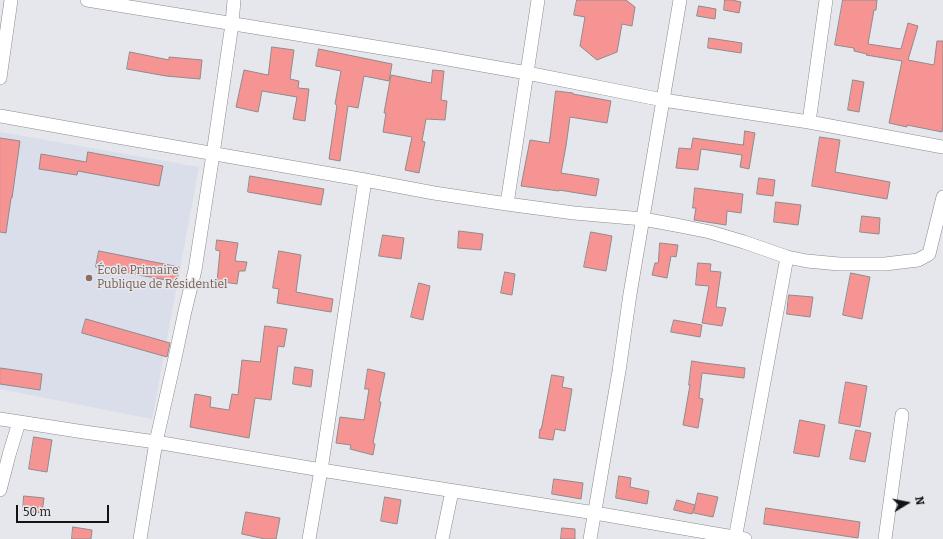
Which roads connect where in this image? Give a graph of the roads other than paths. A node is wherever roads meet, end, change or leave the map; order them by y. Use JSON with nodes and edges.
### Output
{"nodes":[{"id":1,"x":11,"y":0,"type":"edge"},
{"id":2,"x":87,"y":0,"type":"edge"},
{"id":3,"x":234,"y":0,"type":"edge"},
{"id":4,"x":538,"y":0,"type":"edge"},
{"id":5,"x":680,"y":0,"type":"edge"},
{"id":6,"x":826,"y":0,"type":"edge"},
{"id":7,"x":232,"y":24,"type":"junction"},
{"id":8,"x":527,"y":73,"type":"junction"},
{"id":9,"x":0,"y":78,"type":"edge"},
{"id":10,"x":662,"y":100,"type":"junction"},
{"id":11,"x":0,"y":116,"type":"edge"},
{"id":12,"x":809,"y":122,"type":"junction"},
{"id":13,"x":943,"y":147,"type":"edge"},
{"id":14,"x":214,"y":154,"type":"junction"},
{"id":15,"x":365,"y":180,"type":"junction"},
{"id":16,"x":943,"y":197,"type":"edge"},
{"id":17,"x":507,"y":204,"type":"junction"},
{"id":18,"x":643,"y":219,"type":"junction"},
{"id":19,"x":787,"y":257,"type":"junction"},
{"id":20,"x":902,"y":415,"type":"dead end"},
{"id":21,"x":0,"y":418,"type":"edge"},
{"id":22,"x":19,"y":422,"type":"junction"},
{"id":23,"x":156,"y":442,"type":"junction"},
{"id":24,"x":321,"y":470,"type":"junction"},
{"id":25,"x":0,"y":490,"type":"edge"},
{"id":26,"x":452,"y":491,"type":"junction"},
{"id":27,"x":595,"y":513,"type":"junction"},
{"id":28,"x":739,"y":538,"type":"edge"},
{"id":29,"x":140,"y":539,"type":"edge"},
{"id":30,"x":309,"y":539,"type":"edge"},
{"id":31,"x":442,"y":539,"type":"edge"},
{"id":32,"x":590,"y":539,"type":"edge"},
{"id":33,"x":885,"y":539,"type":"edge"}],
"edges":[{"from":1,"to":9,"type":"street"},
{"from":2,"to":7,"type":"street"},
{"from":3,"to":7,"type":"street"},
{"from":4,"to":8,"type":"street"},
{"from":5,"to":10,"type":"street"},
{"from":6,"to":12,"type":"street"},
{"from":7,"to":8,"type":"street"},
{"from":7,"to":14,"type":"street"},
{"from":8,"to":10,"type":"street"},
{"from":8,"to":17,"type":"street"},
{"from":10,"to":12,"type":"street"},
{"from":10,"to":18,"type":"street"},
{"from":11,"to":14,"type":"street"},
{"from":12,"to":13,"type":"street"},
{"from":14,"to":15,"type":"street"},
{"from":14,"to":23,"type":"street"},
{"from":15,"to":17,"type":"street"},
{"from":15,"to":24,"type":"street"},
{"from":16,"to":19,"type":"street"},
{"from":17,"to":18,"type":"street"},
{"from":18,"to":19,"type":"street"},
{"from":18,"to":27,"type":"street"},
{"from":19,"to":28,"type":"street"},
{"from":20,"to":33,"type":"street"},
{"from":21,"to":22,"type":"street"},
{"from":22,"to":23,"type":"street"},
{"from":22,"to":25,"type":"street"},
{"from":23,"to":24,"type":"street"},
{"from":23,"to":29,"type":"street"},
{"from":24,"to":26,"type":"street"},
{"from":24,"to":30,"type":"street"},
{"from":26,"to":27,"type":"street"},
{"from":26,"to":31,"type":"street"},
{"from":27,"to":28,"type":"street"},
{"from":27,"to":32,"type":"street"}]}
